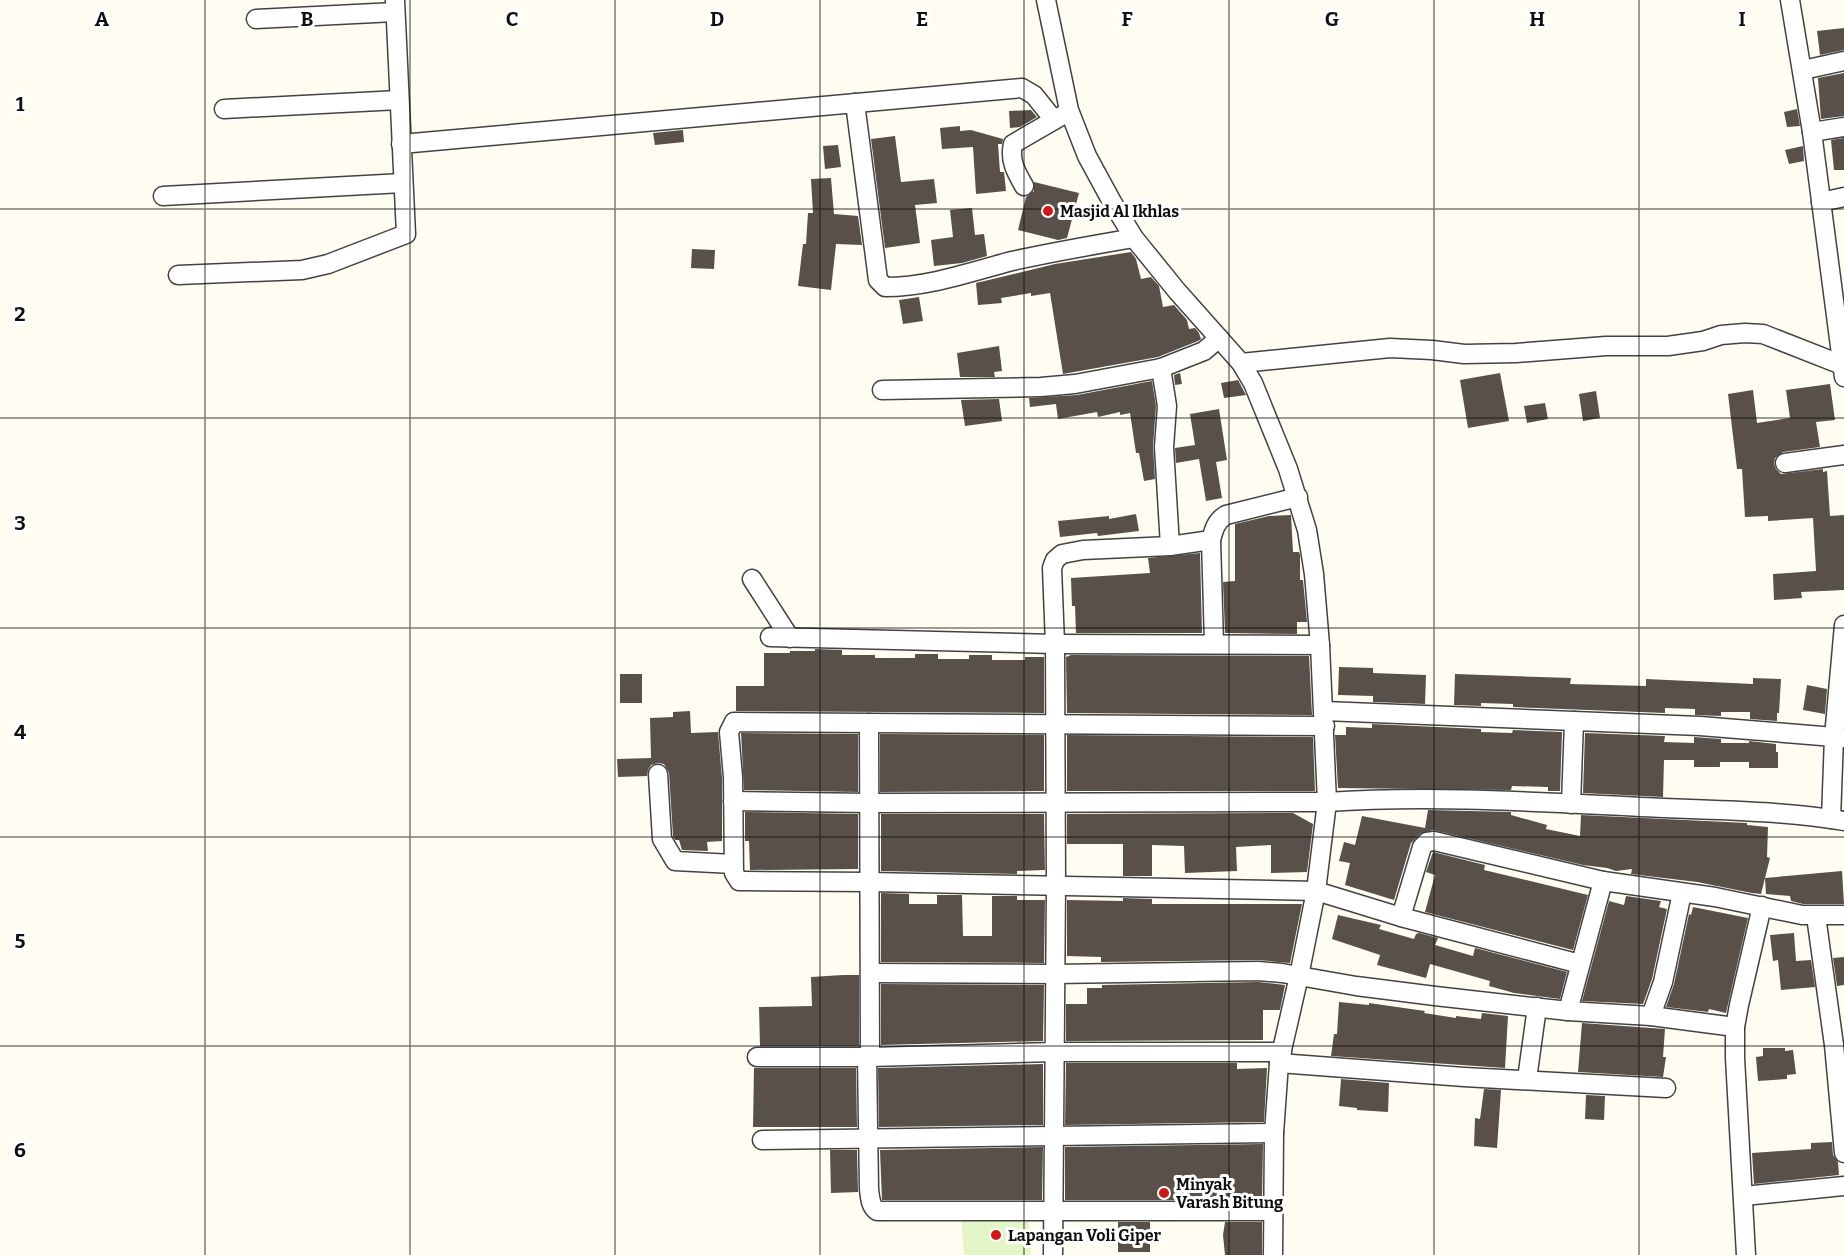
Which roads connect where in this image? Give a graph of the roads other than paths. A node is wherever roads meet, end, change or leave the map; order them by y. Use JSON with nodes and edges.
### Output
{"nodes":[{"id":1,"x":1046,"y":0,"type":"edge"},
{"id":2,"x":1790,"y":0,"type":"edge"},
{"id":3,"x":395,"y":6,"type":"edge"},
{"id":4,"x":256,"y":19,"type":"dead end"},
{"id":5,"x":1844,"y":61,"type":"edge"},
{"id":6,"x":1803,"y":70,"type":"junction"},
{"id":7,"x":399,"y":100,"type":"junction"},
{"id":8,"x":855,"y":103,"type":"junction"},
{"id":9,"x":224,"y":109,"type":"dead end"},
{"id":10,"x":1062,"y":115,"type":"junction"},
{"id":11,"x":1844,"y":127,"type":"edge"},
{"id":12,"x":1812,"y":132,"type":"junction"},
{"id":13,"x":401,"y":144,"type":"junction"},
{"id":14,"x":403,"y":183,"type":"junction"},
{"id":15,"x":1024,"y":186,"type":"dead end"},
{"id":16,"x":163,"y":196,"type":"dead end"},
{"id":17,"x":1844,"y":197,"type":"edge"},
{"id":18,"x":1821,"y":202,"type":"junction"},
{"id":19,"x":1134,"y":238,"type":"junction"},
{"id":20,"x":1837,"y":265,"type":"edge"},
{"id":21,"x":178,"y":275,"type":"dead end"},
{"id":22,"x":1841,"y":330,"type":"edge"},
{"id":23,"x":1219,"y":338,"type":"junction"},
{"id":24,"x":1241,"y":363,"type":"junction"},
{"id":25,"x":1161,"y":368,"type":"junction"},
{"id":26,"x":1843,"y":371,"type":"edge"},
{"id":27,"x":882,"y":390,"type":"dead end"},
{"id":28,"x":1844,"y":455,"type":"edge"},
{"id":29,"x":1785,"y":463,"type":"dead end"},
{"id":30,"x":1298,"y":497,"type":"junction"},
{"id":31,"x":1211,"y":540,"type":"junction"},
{"id":32,"x":1170,"y":546,"type":"junction"},
{"id":33,"x":752,"y":579,"type":"dead end"},
{"id":34,"x":1844,"y":625,"type":"edge"},
{"id":35,"x":770,"y":637,"type":"dead end"},
{"id":36,"x":790,"y":638,"type":"junction"},
{"id":37,"x":1055,"y":644,"type":"junction"},
{"id":38,"x":1214,"y":644,"type":"junction"},
{"id":39,"x":1320,"y":645,"type":"junction"},
{"id":40,"x":1324,"y":718,"type":"junction"},
{"id":41,"x":1574,"y":721,"type":"junction"},
{"id":42,"x":869,"y":723,"type":"junction"},
{"id":43,"x":1055,"y":725,"type":"junction"},
{"id":44,"x":1839,"y":737,"type":"edge"},
{"id":45,"x":658,"y":774,"type":"dead end"},
{"id":46,"x":734,"y":801,"type":"junction"},
{"id":47,"x":1327,"y":802,"type":"junction"},
{"id":48,"x":869,"y":803,"type":"junction"},
{"id":49,"x":1055,"y":803,"type":"junction"},
{"id":50,"x":1571,"y":804,"type":"junction"},
{"id":51,"x":1838,"y":820,"type":"edge"},
{"id":52,"x":733,"y":864,"type":"junction"},
{"id":53,"x":1603,"y":881,"type":"junction"},
{"id":54,"x":870,"y":882,"type":"junction"},
{"id":55,"x":1056,"y":886,"type":"junction"},
{"id":56,"x":1316,"y":891,"type":"junction"},
{"id":57,"x":1682,"y":893,"type":"junction"},
{"id":58,"x":1762,"y":906,"type":"junction"},
{"id":59,"x":1844,"y":915,"type":"edge"},
{"id":60,"x":1816,"y":916,"type":"junction"},
{"id":61,"x":1401,"y":917,"type":"junction"},
{"id":62,"x":1580,"y":964,"type":"junction"},
{"id":63,"x":871,"y":973,"type":"junction"},
{"id":64,"x":1054,"y":974,"type":"junction"},
{"id":65,"x":1299,"y":976,"type":"junction"},
{"id":66,"x":1537,"y":1007,"type":"junction"},
{"id":67,"x":1568,"y":1011,"type":"junction"},
{"id":68,"x":1652,"y":1016,"type":"junction"},
{"id":69,"x":1735,"y":1027,"type":"junction"},
{"id":70,"x":1055,"y":1052,"type":"junction"},
{"id":71,"x":757,"y":1057,"type":"dead end"},
{"id":72,"x":869,"y":1057,"type":"junction"},
{"id":73,"x":1280,"y":1058,"type":"junction"},
{"id":74,"x":1527,"y":1079,"type":"junction"},
{"id":75,"x":1666,"y":1088,"type":"dead end"},
{"id":76,"x":1274,"y":1133,"type":"junction"},
{"id":77,"x":1054,"y":1134,"type":"junction"},
{"id":78,"x":867,"y":1137,"type":"junction"},
{"id":79,"x":762,"y":1140,"type":"dead end"},
{"id":80,"x":1844,"y":1153,"type":"edge"},
{"id":81,"x":1844,"y":1186,"type":"edge"},
{"id":82,"x":1743,"y":1196,"type":"junction"},
{"id":83,"x":1053,"y":1210,"type":"junction"},
{"id":84,"x":1273,"y":1211,"type":"junction"},
{"id":85,"x":1053,"y":1255,"type":"edge"},
{"id":86,"x":1273,"y":1255,"type":"edge"},
{"id":87,"x":1746,"y":1255,"type":"edge"}],
"edges":[{"from":1,"to":10,"type":"street"},
{"from":2,"to":6,"type":"street"},
{"from":3,"to":4,"type":"street"},
{"from":3,"to":7,"type":"street"},
{"from":5,"to":6,"type":"street"},
{"from":6,"to":12,"type":"street"},
{"from":7,"to":9,"type":"street"},
{"from":7,"to":13,"type":"street"},
{"from":8,"to":10,"type":"street"},
{"from":8,"to":13,"type":"street"},
{"from":8,"to":19,"type":"street"},
{"from":10,"to":15,"type":"street"},
{"from":10,"to":19,"type":"street"},
{"from":11,"to":12,"type":"street"},
{"from":12,"to":18,"type":"street"},
{"from":13,"to":14,"type":"street"},
{"from":14,"to":16,"type":"street"},
{"from":14,"to":21,"type":"street"},
{"from":17,"to":18,"type":"street"},
{"from":18,"to":20,"type":"street"},
{"from":19,"to":23,"type":"street"},
{"from":20,"to":22,"type":"street"},
{"from":22,"to":26,"type":"street"},
{"from":23,"to":24,"type":"street"},
{"from":23,"to":25,"type":"street"},
{"from":24,"to":26,"type":"street"},
{"from":24,"to":30,"type":"street"},
{"from":25,"to":27,"type":"street"},
{"from":25,"to":32,"type":"street"},
{"from":28,"to":29,"type":"street"},
{"from":30,"to":31,"type":"street"},
{"from":30,"to":39,"type":"street"},
{"from":31,"to":32,"type":"street"},
{"from":31,"to":38,"type":"street"},
{"from":32,"to":37,"type":"street"},
{"from":33,"to":36,"type":"street"},
{"from":34,"to":44,"type":"street"},
{"from":35,"to":36,"type":"street"},
{"from":36,"to":37,"type":"street"},
{"from":37,"to":38,"type":"street"},
{"from":37,"to":43,"type":"street"},
{"from":38,"to":39,"type":"street"},
{"from":39,"to":40,"type":"street"},
{"from":40,"to":41,"type":"street"},
{"from":40,"to":43,"type":"street"},
{"from":40,"to":47,"type":"street"},
{"from":41,"to":44,"type":"street"},
{"from":41,"to":50,"type":"street"},
{"from":42,"to":43,"type":"street"},
{"from":42,"to":46,"type":"street"},
{"from":42,"to":48,"type":"street"},
{"from":43,"to":49,"type":"street"},
{"from":44,"to":51,"type":"street"},
{"from":45,"to":52,"type":"street"},
{"from":46,"to":48,"type":"street"},
{"from":46,"to":52,"type":"street"},
{"from":47,"to":49,"type":"street"},
{"from":47,"to":50,"type":"street"},
{"from":47,"to":56,"type":"street"},
{"from":48,"to":49,"type":"street"},
{"from":48,"to":54,"type":"street"},
{"from":49,"to":55,"type":"street"},
{"from":50,"to":51,"type":"street"},
{"from":52,"to":54,"type":"street"},
{"from":53,"to":57,"type":"street"},
{"from":53,"to":61,"type":"street"},
{"from":53,"to":62,"type":"street"},
{"from":54,"to":55,"type":"street"},
{"from":54,"to":63,"type":"street"},
{"from":55,"to":56,"type":"street"},
{"from":55,"to":64,"type":"street"},
{"from":56,"to":61,"type":"street"},
{"from":56,"to":65,"type":"street"},
{"from":57,"to":58,"type":"street"},
{"from":57,"to":68,"type":"street"},
{"from":58,"to":60,"type":"street"},
{"from":58,"to":69,"type":"street"},
{"from":59,"to":60,"type":"street"},
{"from":60,"to":80,"type":"street"},
{"from":61,"to":62,"type":"street"},
{"from":62,"to":67,"type":"street"},
{"from":63,"to":64,"type":"street"},
{"from":63,"to":72,"type":"street"},
{"from":64,"to":65,"type":"street"},
{"from":64,"to":70,"type":"street"},
{"from":65,"to":66,"type":"street"},
{"from":65,"to":73,"type":"street"},
{"from":66,"to":67,"type":"street"},
{"from":66,"to":74,"type":"street"},
{"from":67,"to":68,"type":"street"},
{"from":68,"to":69,"type":"street"},
{"from":69,"to":82,"type":"street"},
{"from":70,"to":72,"type":"street"},
{"from":70,"to":73,"type":"street"},
{"from":70,"to":77,"type":"street"},
{"from":71,"to":72,"type":"street"},
{"from":72,"to":78,"type":"street"},
{"from":73,"to":74,"type":"street"},
{"from":73,"to":76,"type":"street"},
{"from":74,"to":75,"type":"street"},
{"from":76,"to":77,"type":"street"},
{"from":76,"to":84,"type":"street"},
{"from":77,"to":78,"type":"street"},
{"from":77,"to":83,"type":"street"},
{"from":78,"to":79,"type":"street"},
{"from":78,"to":83,"type":"street"},
{"from":81,"to":82,"type":"street"},
{"from":82,"to":87,"type":"street"},
{"from":83,"to":84,"type":"street"},
{"from":83,"to":85,"type":"street"},
{"from":84,"to":86,"type":"street"}]}
